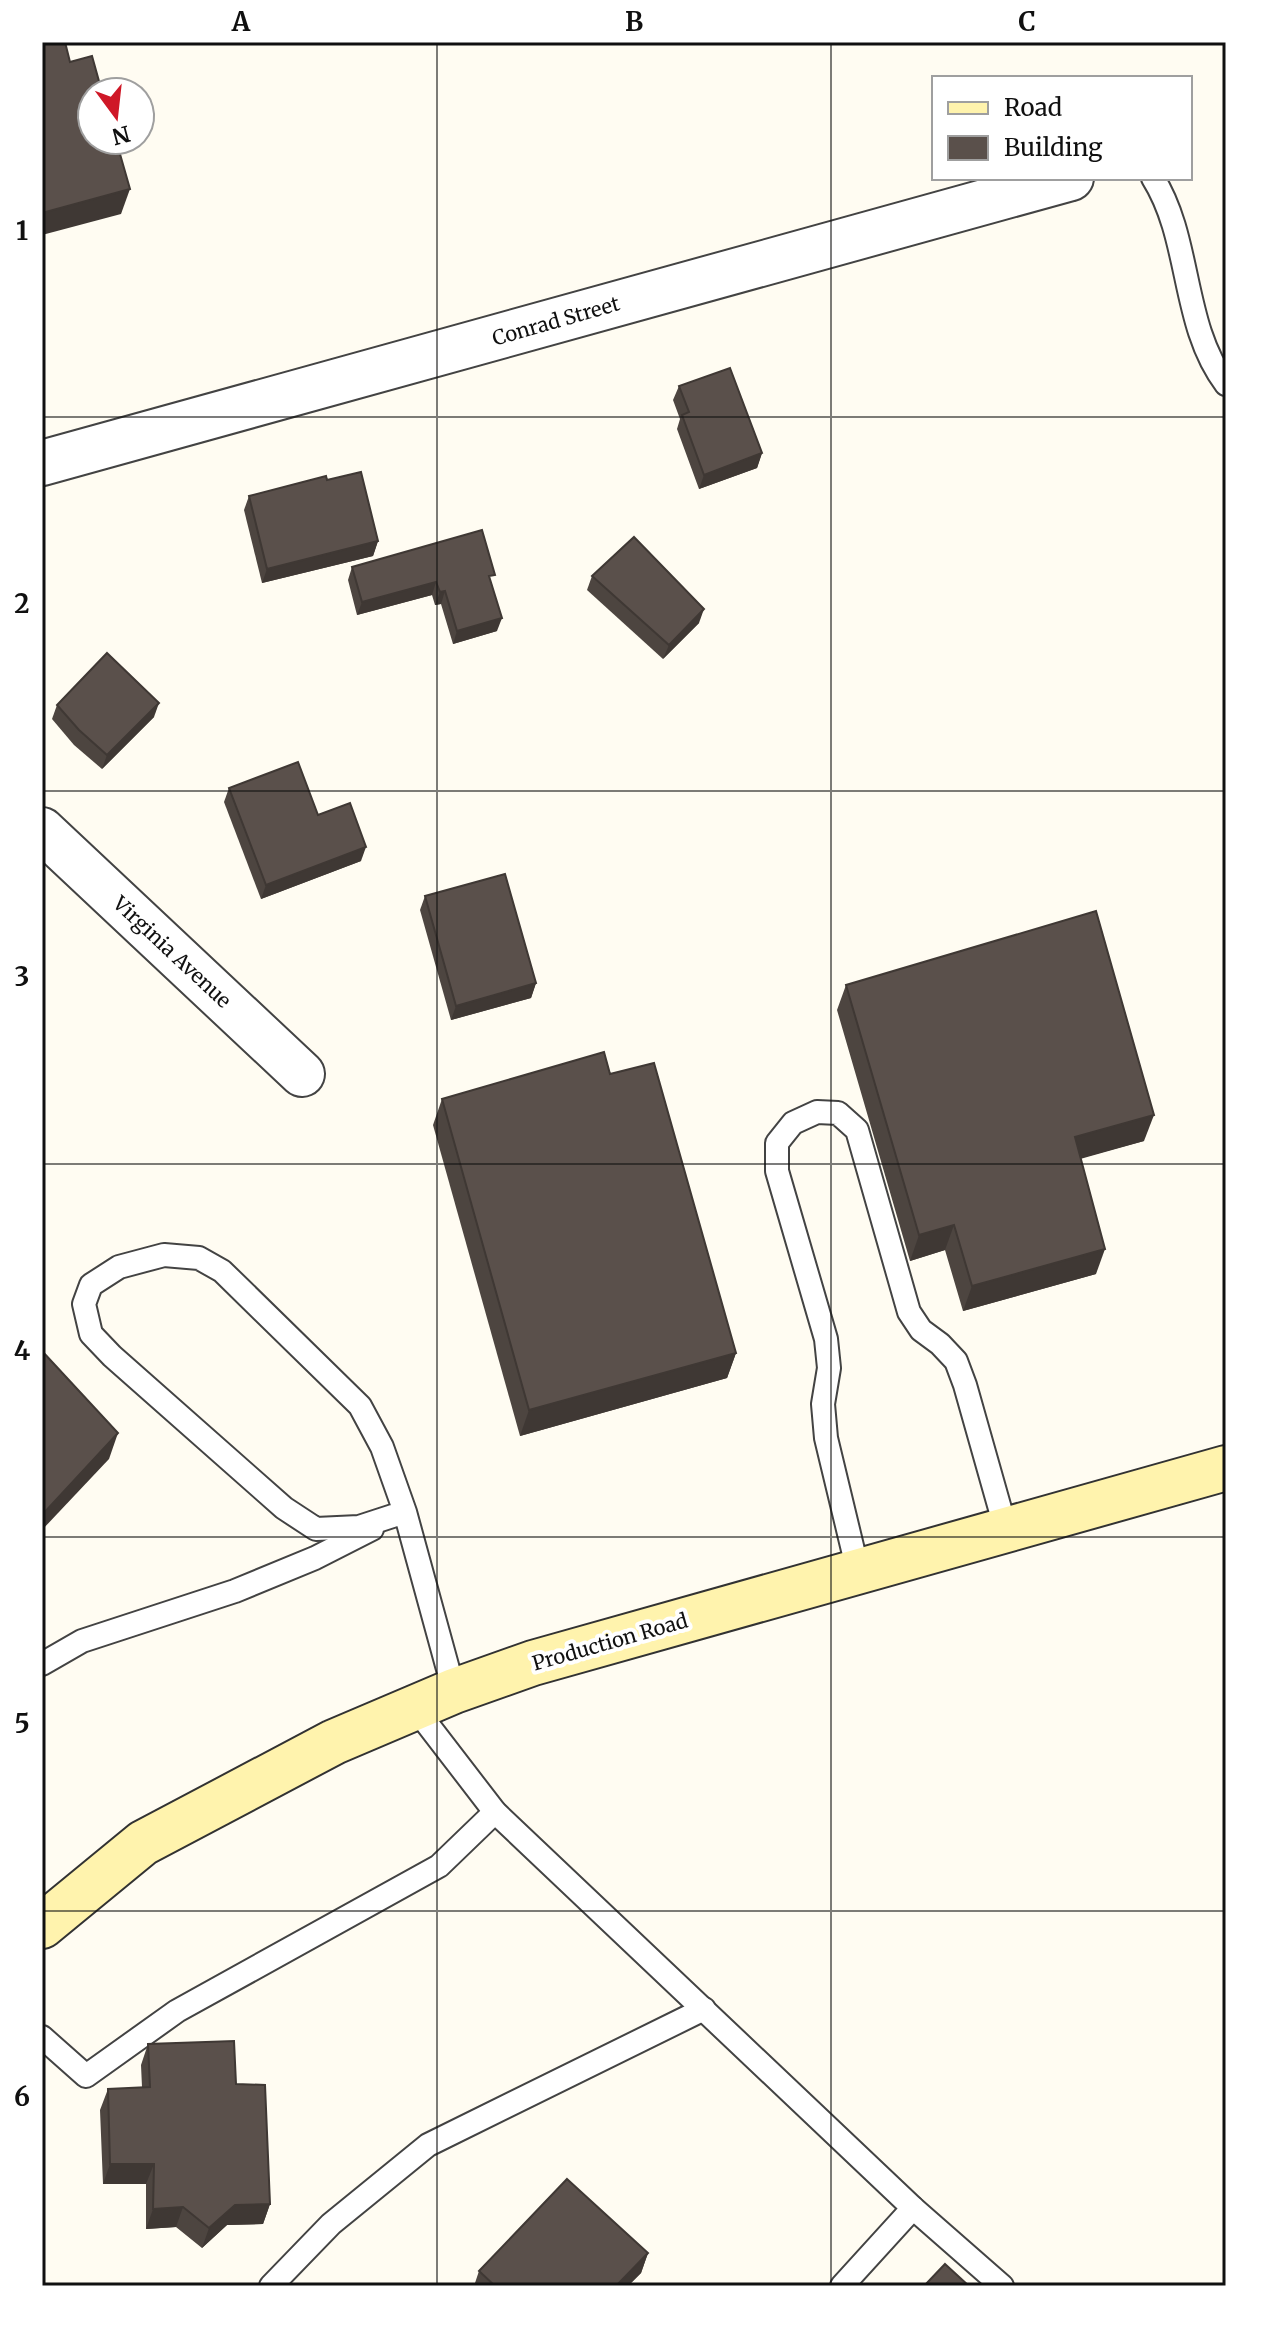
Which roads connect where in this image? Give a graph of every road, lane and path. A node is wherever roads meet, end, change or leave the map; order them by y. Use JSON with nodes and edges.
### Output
{"nodes":[{"id":1,"x":1064,"y":180,"type":"edge"},
{"id":2,"x":1154,"y":180,"type":"edge"},
{"id":3,"x":1226,"y":384,"type":"edge"},
{"id":4,"x":42,"y":463,"type":"edge"},
{"id":5,"x":42,"y":830,"type":"edge"},
{"id":6,"x":302,"y":1074,"type":"dead end"},
{"id":7,"x":1226,"y":1468,"type":"edge"},
{"id":8,"x":405,"y":1512,"type":"junction"},
{"id":9,"x":1006,"y":1530,"type":"junction"},
{"id":10,"x":858,"y":1571,"type":"junction"},
{"id":11,"x":42,"y":1664,"type":"edge"},
{"id":12,"x":454,"y":1691,"type":"junction"},
{"id":13,"x":415,"y":1708,"type":"junction"},
{"id":14,"x":495,"y":1812,"type":"junction"},
{"id":15,"x":42,"y":1926,"type":"edge"},
{"id":16,"x":704,"y":2009,"type":"junction"},
{"id":17,"x":42,"y":2037,"type":"edge"},
{"id":18,"x":913,"y":2208,"type":"junction"},
{"id":19,"x":271,"y":2286,"type":"edge"},
{"id":20,"x":842,"y":2286,"type":"edge"},
{"id":21,"x":1002,"y":2286,"type":"edge"}],
"edges":[{"from":1,"to":4,"type":"street","name":"Conrad Street"},
{"from":2,"to":3,"type":"lane"},
{"from":5,"to":6,"type":"street","name":"Virginia Avenue"},
{"from":7,"to":9,"type":"street","name":"Production Road"},
{"from":8,"to":8,"type":"lane"},
{"from":8,"to":11,"type":"lane"},
{"from":8,"to":12,"type":"lane"},
{"from":9,"to":10,"type":"street","name":"Production Road"},
{"from":9,"to":10,"type":"lane"},
{"from":10,"to":12,"type":"street","name":"Production Road"},
{"from":12,"to":13,"type":"street","name":"Production Road"},
{"from":13,"to":14,"type":"lane"},
{"from":13,"to":15,"type":"street","name":"Production Road"},
{"from":14,"to":16,"type":"lane"},
{"from":14,"to":17,"type":"lane"},
{"from":16,"to":18,"type":"lane"},
{"from":16,"to":19,"type":"lane"},
{"from":18,"to":20,"type":"lane"},
{"from":18,"to":21,"type":"lane"}]}
